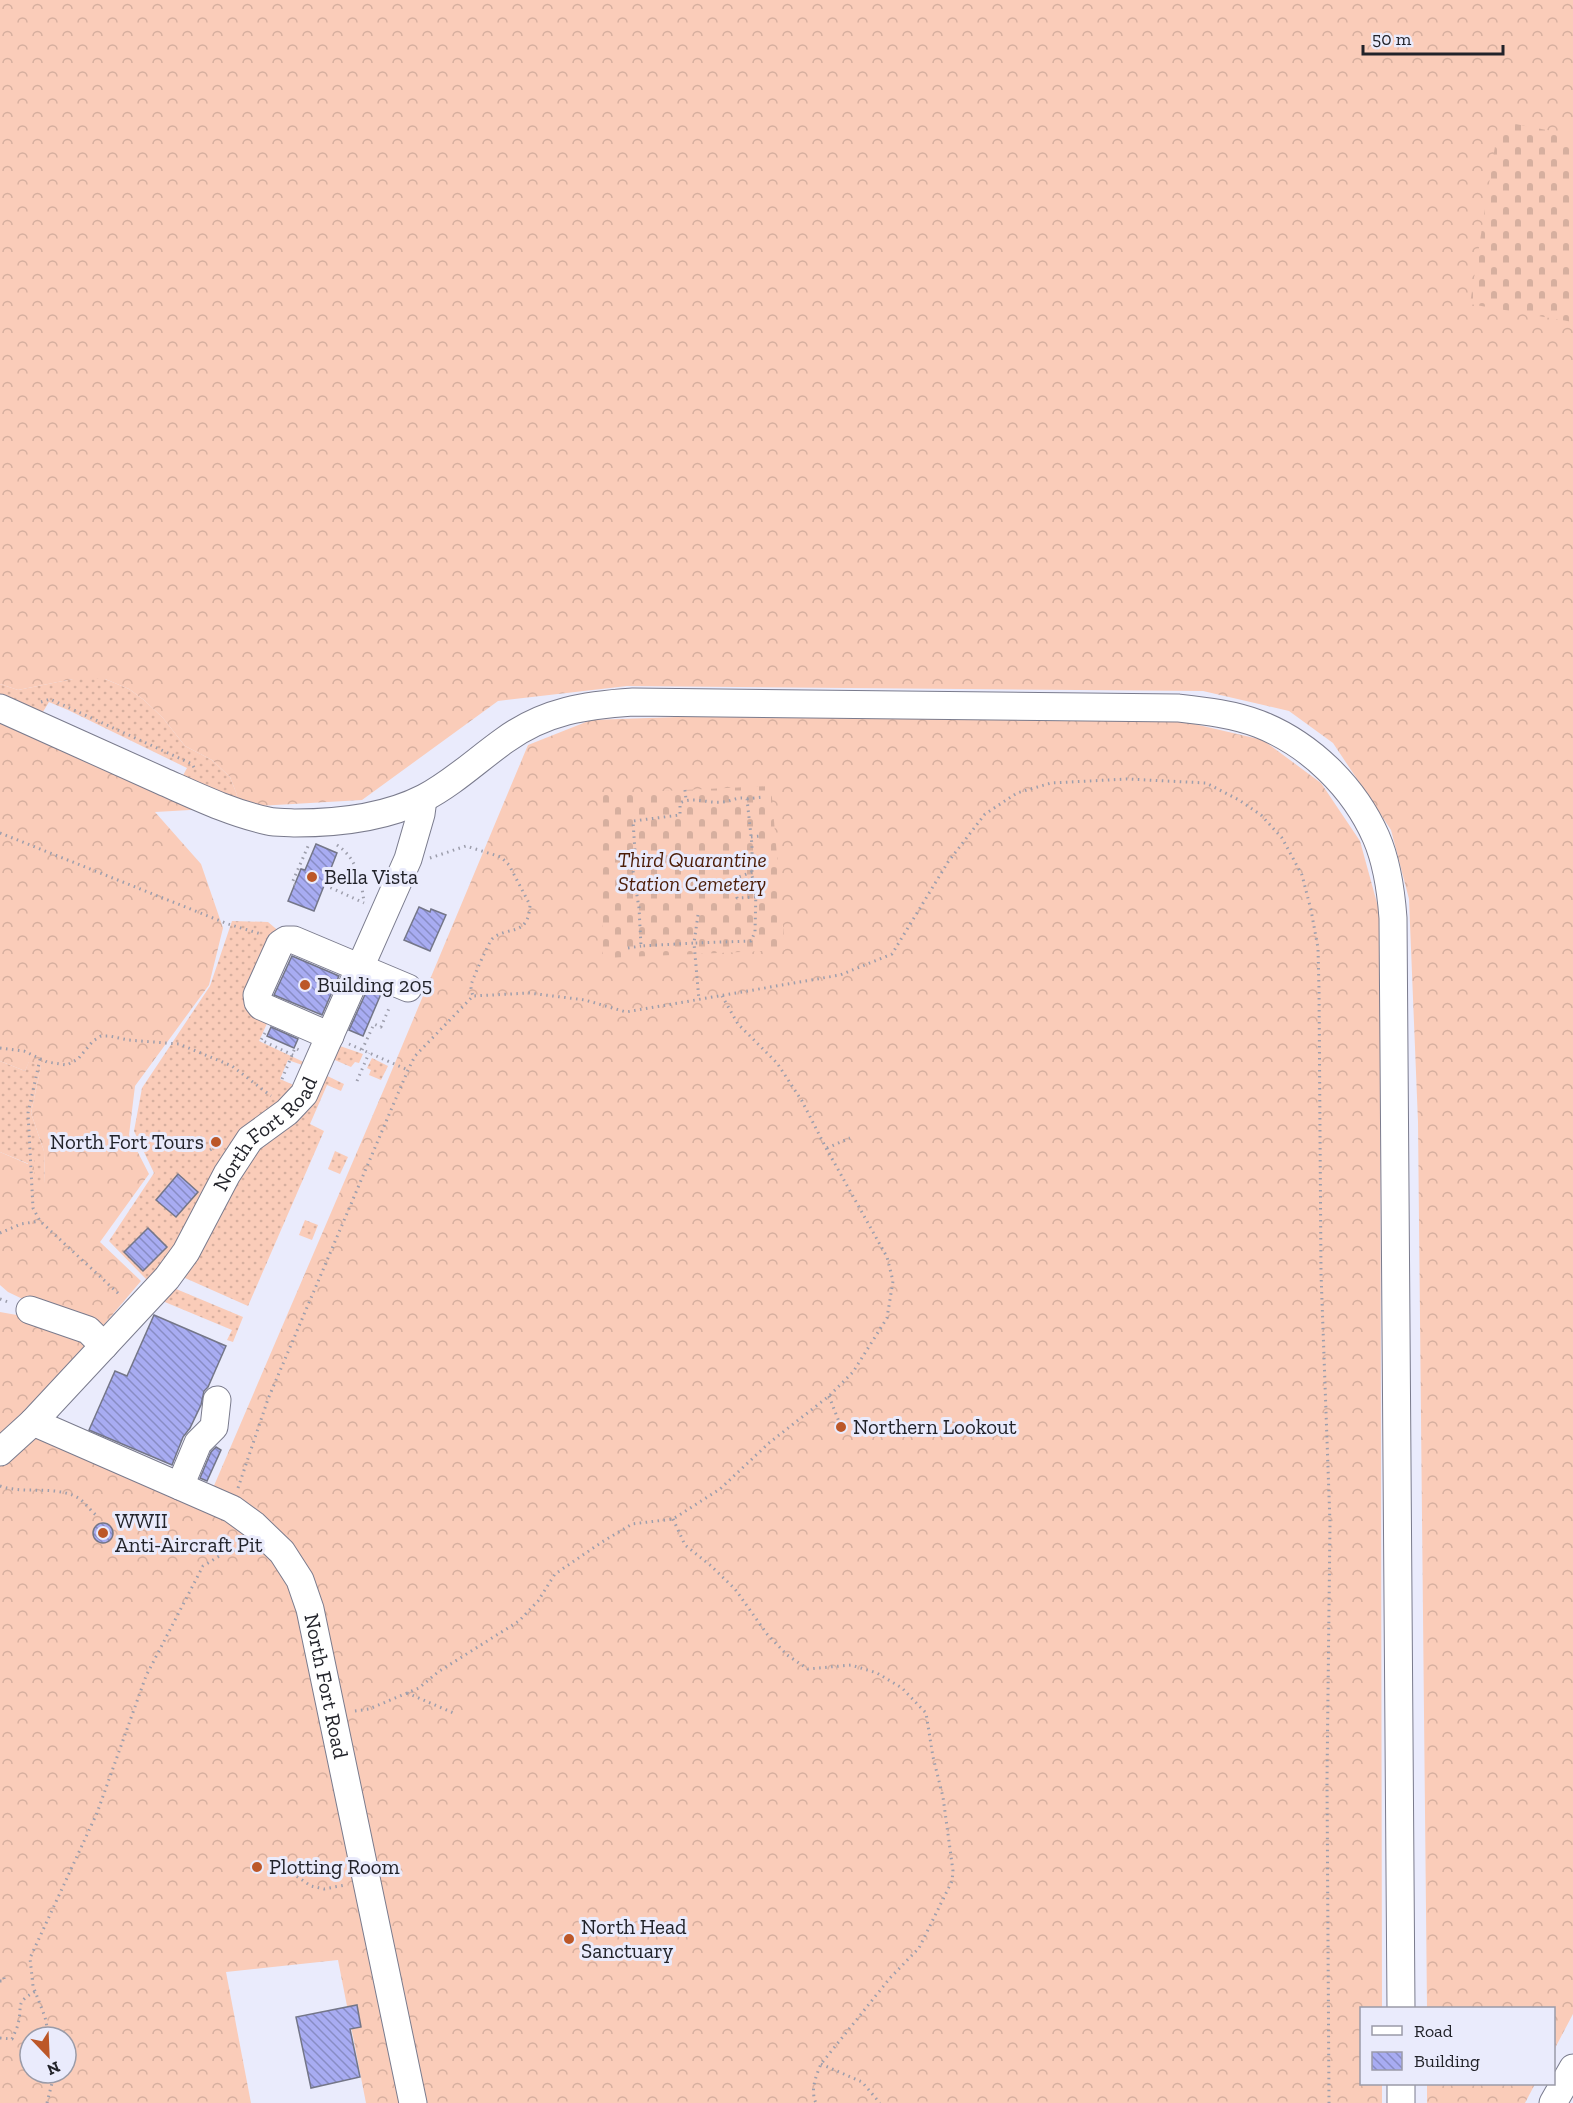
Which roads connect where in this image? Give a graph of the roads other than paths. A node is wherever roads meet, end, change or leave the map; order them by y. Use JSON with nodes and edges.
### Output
{"nodes":[{"id":1,"x":0,"y":708,"type":"edge"},
{"id":2,"x":423,"y":799,"type":"junction"},
{"id":3,"x":360,"y":968,"type":"junction"},
{"id":4,"x":404,"y":986,"type":"road end"},
{"id":5,"x":330,"y":1036,"type":"junction"},
{"id":6,"x":30,"y":1310,"type":"dead end"},
{"id":7,"x":104,"y":1346,"type":"junction"},
{"id":8,"x":218,"y":1400,"type":"dead end"},
{"id":9,"x":33,"y":1422,"type":"junction"},
{"id":10,"x":0,"y":1452,"type":"edge"},
{"id":11,"x":180,"y":1486,"type":"junction"},
{"id":12,"x":1401,"y":2007,"type":"edge"},
{"id":13,"x":1573,"y":2068,"type":"edge"},
{"id":14,"x":1401,"y":2085,"type":"edge"},
{"id":15,"x":413,"y":2103,"type":"edge"},
{"id":16,"x":1401,"y":2103,"type":"edge"},
{"id":17,"x":1553,"y":2103,"type":"edge"}],
"edges":[{"from":1,"to":2,"type":"street"},
{"from":2,"to":3,"type":"street","name":"North Fort Road"},
{"from":2,"to":12,"type":"street"},
{"from":3,"to":4,"type":"street"},
{"from":3,"to":5,"type":"street","name":"North Fort Road"},
{"from":3,"to":5,"type":"street"},
{"from":5,"to":7,"type":"street","name":"North Fort Road"},
{"from":6,"to":7,"type":"street"},
{"from":7,"to":9,"type":"street","name":"North Fort Road"},
{"from":8,"to":11,"type":"street"},
{"from":9,"to":10,"type":"street","name":"North Fort Road"},
{"from":9,"to":11,"type":"street","name":"North Fort Road"},
{"from":11,"to":15,"type":"street","name":"North Fort Road"},
{"from":13,"to":17,"type":"street"},
{"from":14,"to":16,"type":"street"}]}
